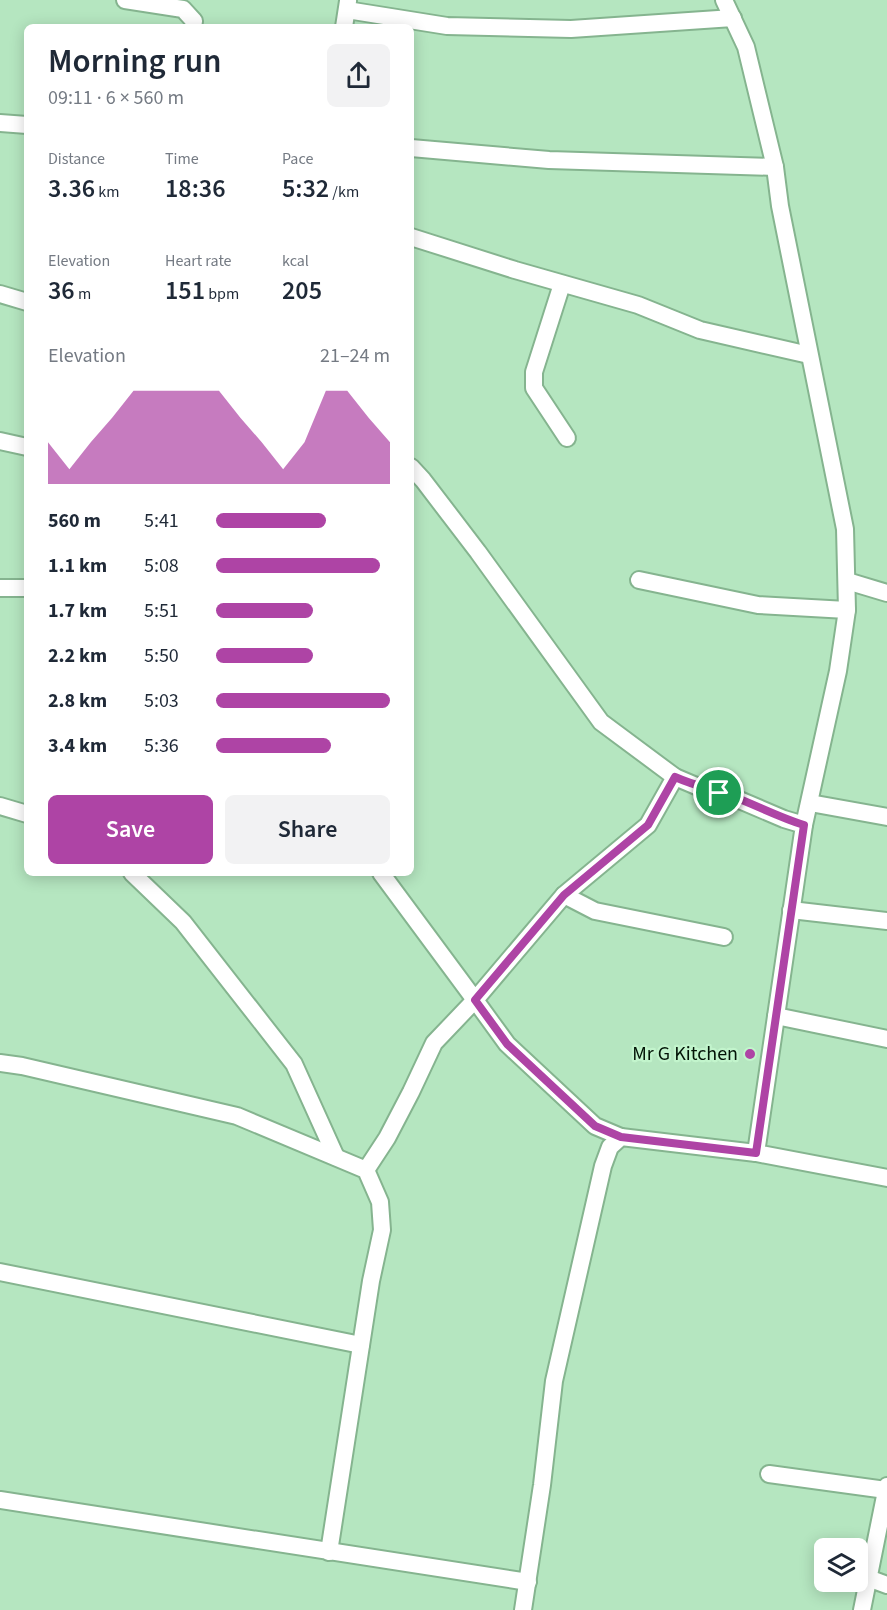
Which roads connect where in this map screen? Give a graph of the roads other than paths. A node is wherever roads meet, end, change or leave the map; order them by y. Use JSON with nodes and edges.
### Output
{"nodes":[{"id":1,"x":125,"y":0,"type":"edge"},
{"id":2,"x":724,"y":0,"type":"edge"},
{"id":3,"x":347,"y":5,"type":"edge"},
{"id":4,"x":732,"y":18,"type":"junction"},
{"id":5,"x":194,"y":24,"type":"edge"},
{"id":6,"x":344,"y":24,"type":"edge"},
{"id":7,"x":0,"y":123,"type":"edge"},
{"id":8,"x":24,"y":125,"type":"edge"},
{"id":9,"x":414,"y":148,"type":"edge"},
{"id":10,"x":776,"y":167,"type":"junction"},
{"id":11,"x":414,"y":238,"type":"edge"},
{"id":12,"x":562,"y":284,"type":"junction"},
{"id":13,"x":0,"y":294,"type":"edge"},
{"id":14,"x":24,"y":301,"type":"edge"},
{"id":15,"x":809,"y":355,"type":"junction"},
{"id":16,"x":567,"y":438,"type":"dead end"},
{"id":17,"x":0,"y":441,"type":"edge"},
{"id":18,"x":24,"y":446,"type":"edge"},
{"id":19,"x":414,"y":470,"type":"edge"},
{"id":20,"x":639,"y":580,"type":"dead end"},
{"id":21,"x":847,"y":581,"type":"junction"},
{"id":22,"x":0,"y":588,"type":"edge"},
{"id":23,"x":24,"y":588,"type":"edge"},
{"id":24,"x":887,"y":593,"type":"edge"},
{"id":25,"x":847,"y":610,"type":"junction"},
{"id":26,"x":675,"y":777,"type":"junction"},
{"id":27,"x":810,"y":803,"type":"junction"},
{"id":28,"x":0,"y":806,"type":"edge"},
{"id":29,"x":24,"y":813,"type":"edge"},
{"id":30,"x":886,"y":813,"type":"edge"},
{"id":31,"x":804,"y":825,"type":"junction"},
{"id":32,"x":135,"y":876,"type":"edge"},
{"id":33,"x":383,"y":876,"type":"edge"},
{"id":34,"x":564,"y":895,"type":"junction"},
{"id":35,"x":791,"y":910,"type":"junction"},
{"id":36,"x":887,"y":921,"type":"edge"},
{"id":37,"x":724,"y":937,"type":"dead end"},
{"id":38,"x":475,"y":1000,"type":"junction"},
{"id":39,"x":776,"y":1016,"type":"junction"},
{"id":40,"x":887,"y":1039,"type":"edge"},
{"id":41,"x":0,"y":1063,"type":"edge"},
{"id":42,"x":621,"y":1137,"type":"junction"},
{"id":43,"x":756,"y":1153,"type":"junction"},
{"id":44,"x":336,"y":1157,"type":"junction"},
{"id":45,"x":366,"y":1170,"type":"junction"},
{"id":46,"x":887,"y":1178,"type":"edge"},
{"id":47,"x":0,"y":1272,"type":"edge"},
{"id":48,"x":361,"y":1345,"type":"junction"},
{"id":49,"x":769,"y":1474,"type":"dead end"},
{"id":50,"x":887,"y":1488,"type":"edge"},
{"id":51,"x":0,"y":1500,"type":"edge"},
{"id":52,"x":329,"y":1552,"type":"junction"},
{"id":53,"x":868,"y":1578,"type":"joint"},
{"id":54,"x":528,"y":1582,"type":"junction"},
{"id":55,"x":887,"y":1585,"type":"edge"},
{"id":56,"x":865,"y":1592,"type":"edge"},
{"id":57,"x":523,"y":1610,"type":"edge"},
{"id":58,"x":862,"y":1610,"type":"edge"}],
"edges":[{"from":1,"to":5,"type":"street"},
{"from":2,"to":4,"type":"street"},
{"from":3,"to":4,"type":"street"},
{"from":3,"to":6,"type":"street"},
{"from":4,"to":10,"type":"street"},
{"from":7,"to":8,"type":"street"},
{"from":9,"to":10,"type":"street"},
{"from":10,"to":15,"type":"street"},
{"from":11,"to":12,"type":"street"},
{"from":12,"to":15,"type":"street"},
{"from":12,"to":16,"type":"street"},
{"from":13,"to":14,"type":"street"},
{"from":15,"to":21,"type":"street"},
{"from":17,"to":18,"type":"street"},
{"from":19,"to":26,"type":"street"},
{"from":20,"to":25,"type":"street"},
{"from":21,"to":24,"type":"street"},
{"from":21,"to":25,"type":"street"},
{"from":22,"to":23,"type":"street"},
{"from":25,"to":27,"type":"street"},
{"from":26,"to":31,"type":"street"},
{"from":26,"to":34,"type":"street"},
{"from":27,"to":30,"type":"street"},
{"from":27,"to":31,"type":"street"},
{"from":28,"to":29,"type":"street"},
{"from":31,"to":35,"type":"street"},
{"from":32,"to":44,"type":"street"},
{"from":33,"to":38,"type":"street"},
{"from":34,"to":37,"type":"street"},
{"from":34,"to":38,"type":"street"},
{"from":35,"to":36,"type":"street"},
{"from":35,"to":39,"type":"street"},
{"from":38,"to":42,"type":"street"},
{"from":38,"to":45,"type":"street"},
{"from":39,"to":40,"type":"street"},
{"from":39,"to":43,"type":"street"},
{"from":41,"to":44,"type":"street"},
{"from":42,"to":43,"type":"street"},
{"from":42,"to":54,"type":"street"},
{"from":43,"to":46,"type":"street"},
{"from":44,"to":45,"type":"street"},
{"from":45,"to":48,"type":"street"},
{"from":47,"to":48,"type":"street"},
{"from":48,"to":52,"type":"street"},
{"from":49,"to":50,"type":"street"},
{"from":50,"to":53,"type":"street"},
{"from":51,"to":52,"type":"street"},
{"from":52,"to":54,"type":"street"},
{"from":53,"to":55,"type":"street"},
{"from":54,"to":57,"type":"street"},
{"from":56,"to":58,"type":"street"}]}
